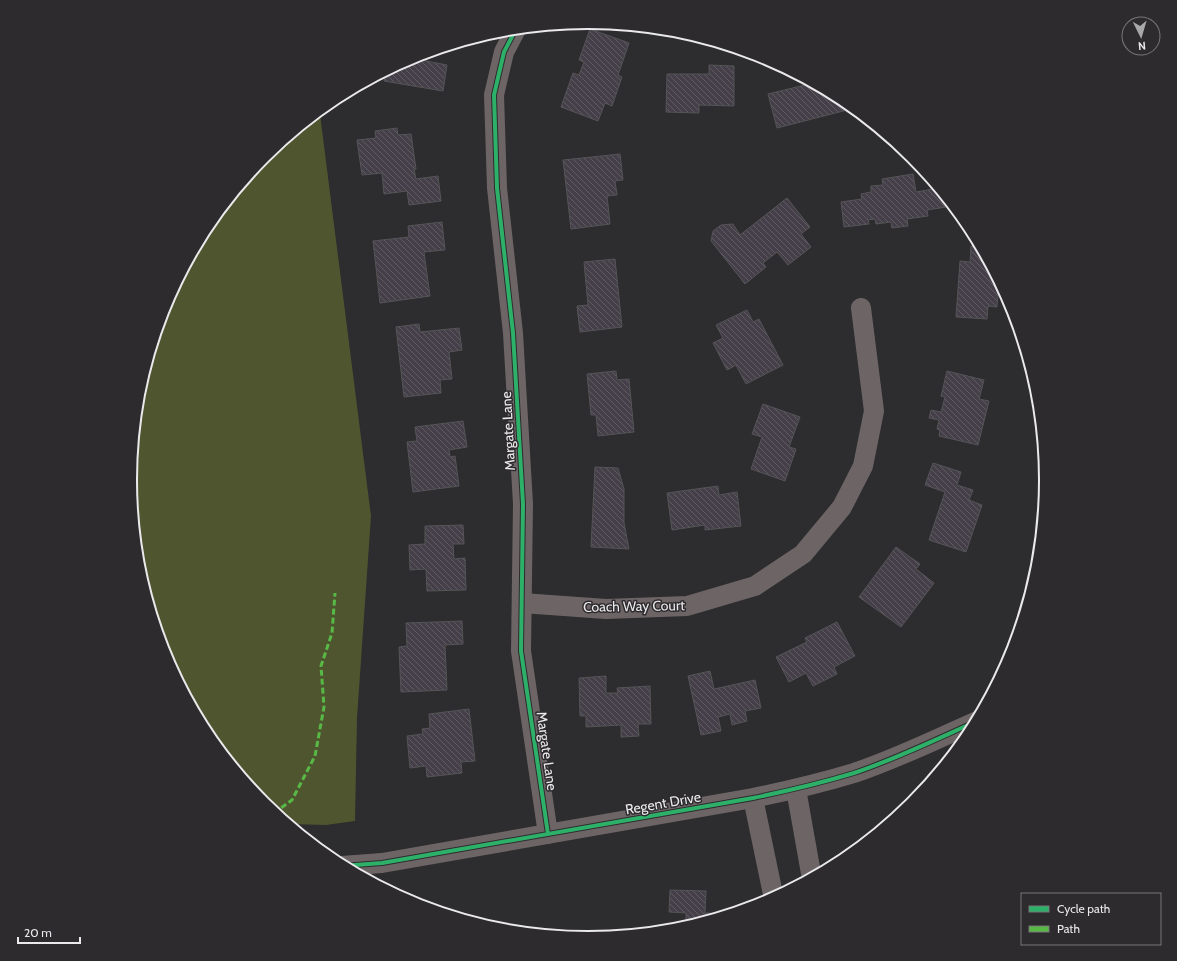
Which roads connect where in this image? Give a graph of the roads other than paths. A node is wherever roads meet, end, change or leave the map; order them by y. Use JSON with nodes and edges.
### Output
{"nodes":[{"id":1,"x":512,"y":36,"type":"edge"},
{"id":2,"x":860,"y":308,"type":"dead end"},
{"id":3,"x":522,"y":603,"type":"junction"},
{"id":4,"x":968,"y":725,"type":"edge"},
{"id":5,"x":796,"y":789,"type":"junction"},
{"id":6,"x":753,"y":798,"type":"junction"},
{"id":7,"x":548,"y":834,"type":"junction"},
{"id":8,"x":352,"y":865,"type":"edge"},
{"id":9,"x":811,"y":873,"type":"edge"},
{"id":10,"x":773,"y":892,"type":"edge"}],
"edges":[{"from":1,"to":3,"type":"street","name":"Margate Lane"},
{"from":2,"to":3,"type":"street","name":"Coach Way Court"},
{"from":3,"to":7,"type":"street","name":"Margate Lane"},
{"from":4,"to":5,"type":"street","name":"Regent Drive"},
{"from":5,"to":6,"type":"street","name":"Regent Drive"},
{"from":5,"to":9,"type":"street"},
{"from":6,"to":7,"type":"street","name":"Regent Drive"},
{"from":6,"to":10,"type":"street"},
{"from":7,"to":8,"type":"street","name":"Regent Drive"}]}
